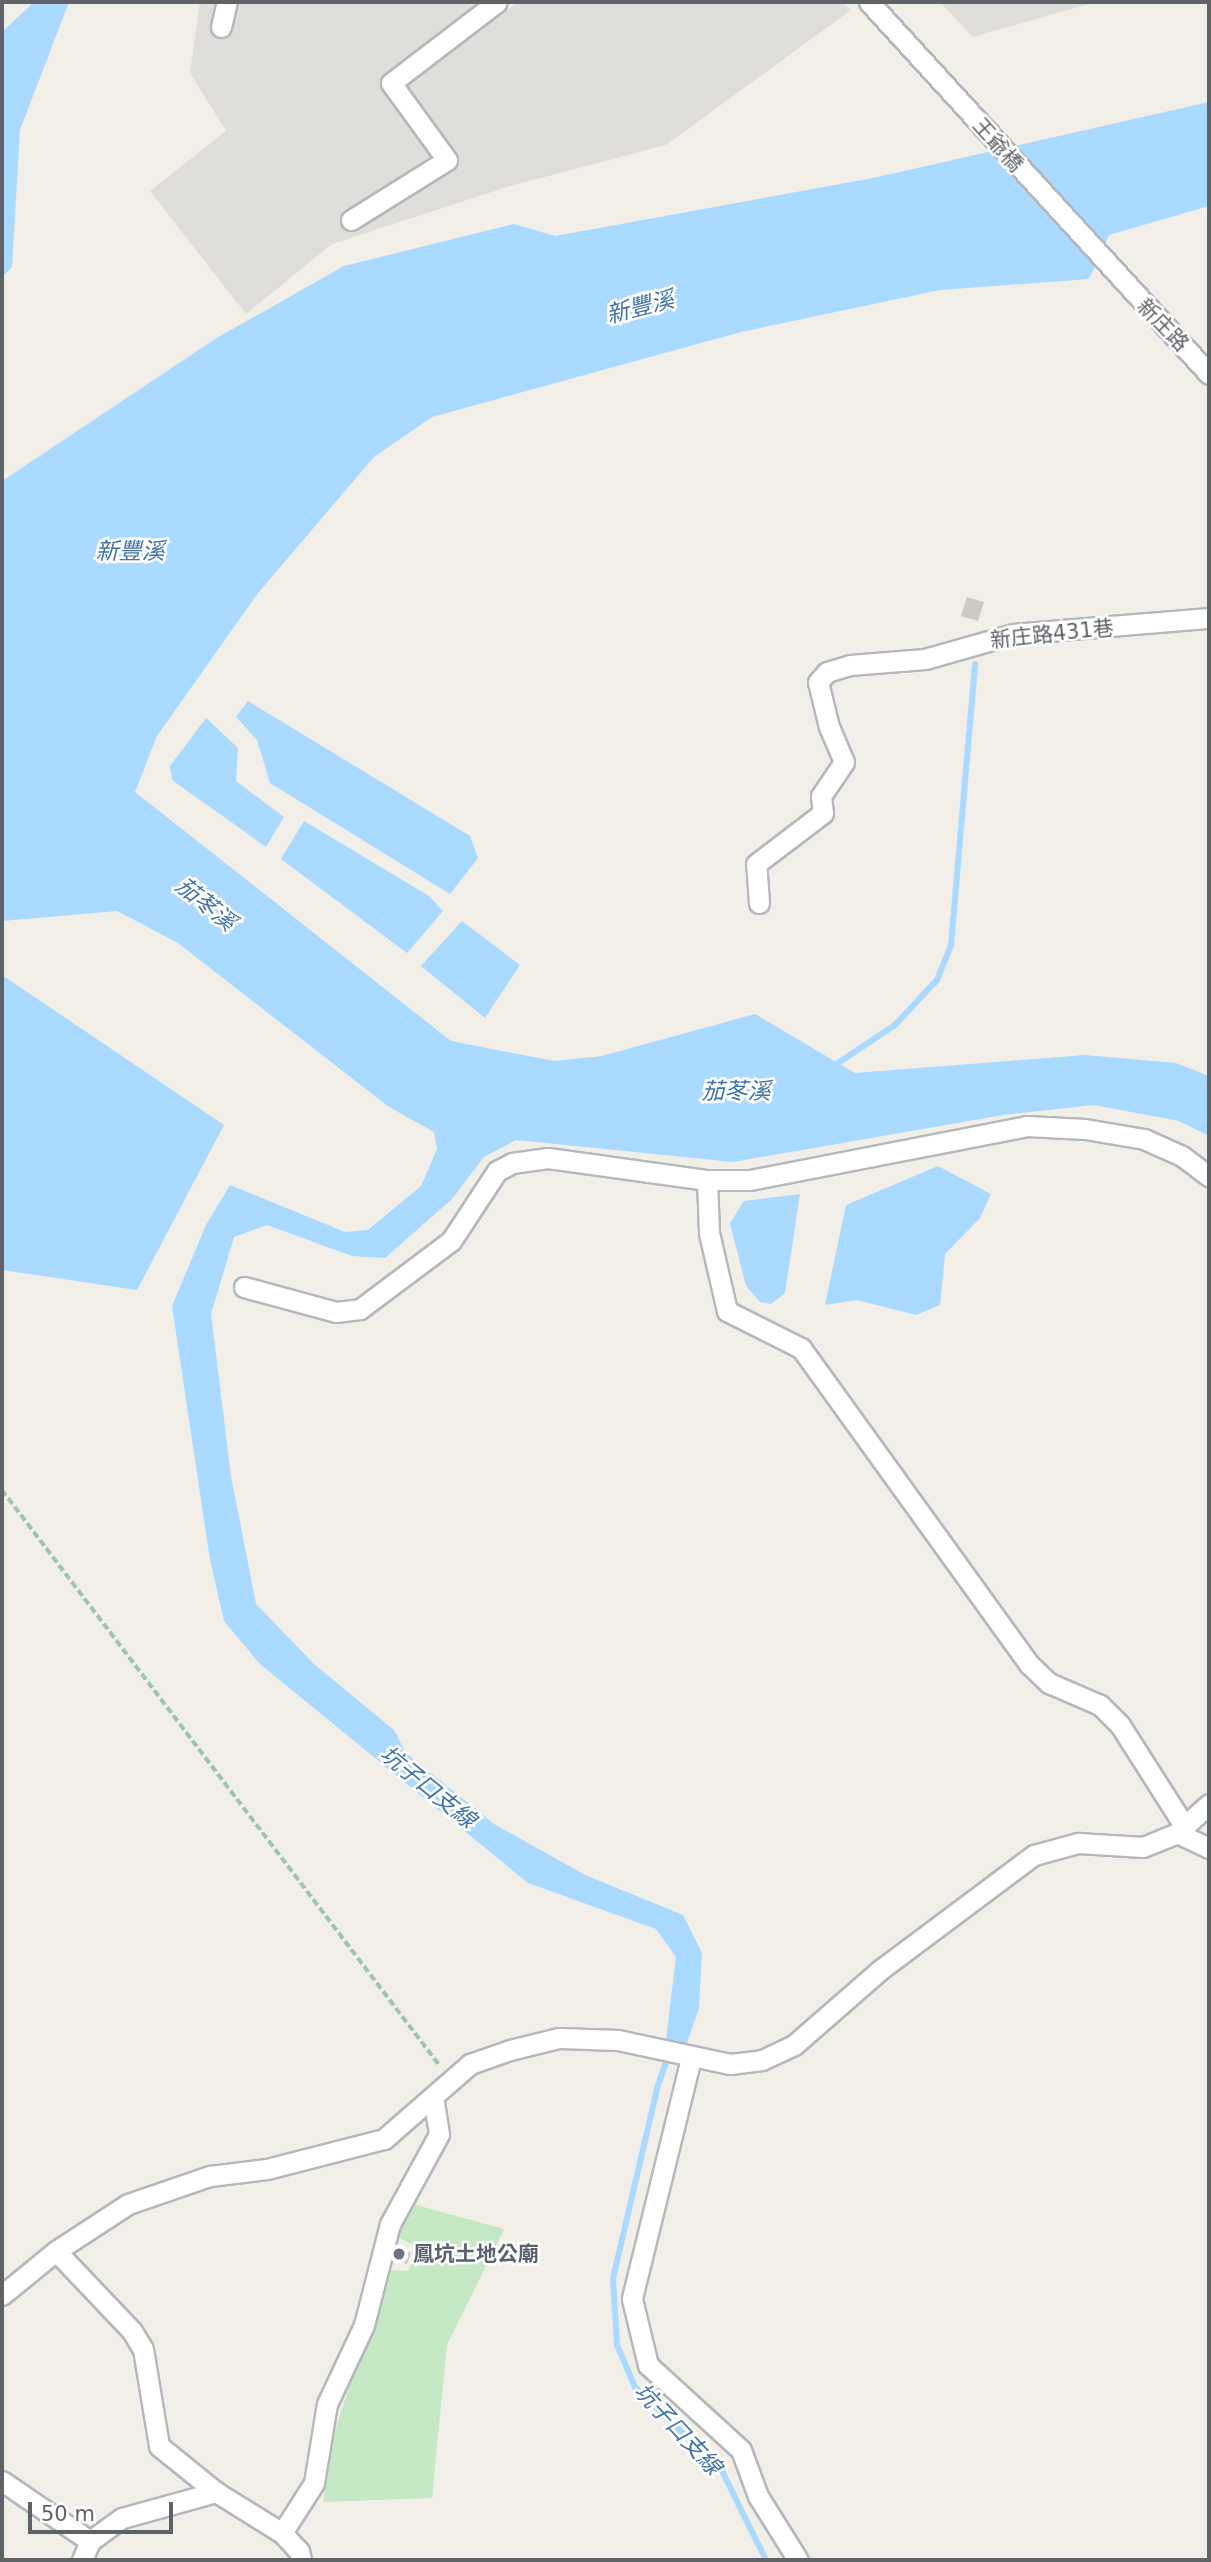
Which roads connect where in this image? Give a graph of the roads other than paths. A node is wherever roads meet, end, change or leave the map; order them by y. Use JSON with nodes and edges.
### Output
{"nodes":[{"id":1,"x":227,"y":2,"type":"edge"},
{"id":2,"x":497,"y":2,"type":"edge"},
{"id":3,"x":874,"y":8,"type":"edge"},
{"id":4,"x":221,"y":27,"type":"dead end"},
{"id":5,"x":351,"y":220,"type":"dead end"},
{"id":6,"x":1117,"y":276,"type":"joint"},
{"id":7,"x":1209,"y":374,"type":"edge"},
{"id":8,"x":1209,"y":618,"type":"edge"},
{"id":9,"x":759,"y":903,"type":"dead end"},
{"id":10,"x":1209,"y":1176,"type":"edge"},
{"id":11,"x":707,"y":1180,"type":"junction"},
{"id":12,"x":244,"y":1287,"type":"dead end"},
{"id":13,"x":1209,"y":1804,"type":"edge"},
{"id":14,"x":1181,"y":1830,"type":"junction"},
{"id":15,"x":1209,"y":1848,"type":"edge"},
{"id":16,"x":691,"y":2058,"type":"junction"},
{"id":17,"x":433,"y":2096,"type":"junction"},
{"id":18,"x":56,"y":2251,"type":"junction"},
{"id":19,"x":2,"y":2295,"type":"edge"},
{"id":20,"x":2,"y":2481,"type":"edge"},
{"id":21,"x":216,"y":2492,"type":"junction"},
{"id":22,"x":282,"y":2533,"type":"junction"},
{"id":23,"x":90,"y":2541,"type":"junction"},
{"id":24,"x":82,"y":2560,"type":"edge"},
{"id":25,"x":301,"y":2560,"type":"edge"},
{"id":26,"x":798,"y":2560,"type":"edge"}],
"edges":[{"from":1,"to":4,"type":"street"},
{"from":2,"to":5,"type":"street"},
{"from":3,"to":6,"type":"street","name":"王爺橋"},
{"from":6,"to":7,"type":"street","name":"新庄路"},
{"from":8,"to":9,"type":"street","name":"新庄路431巷"},
{"from":10,"to":11,"type":"street"},
{"from":11,"to":12,"type":"street"},
{"from":11,"to":14,"type":"street"},
{"from":13,"to":14,"type":"street"},
{"from":14,"to":15,"type":"street"},
{"from":14,"to":16,"type":"street"},
{"from":16,"to":17,"type":"street"},
{"from":16,"to":26,"type":"street"},
{"from":17,"to":18,"type":"street"},
{"from":17,"to":22,"type":"street"},
{"from":18,"to":19,"type":"street"},
{"from":18,"to":21,"type":"street"},
{"from":20,"to":23,"type":"street"},
{"from":21,"to":22,"type":"street"},
{"from":21,"to":23,"type":"street"},
{"from":22,"to":25,"type":"street"},
{"from":23,"to":24,"type":"street"}]}
